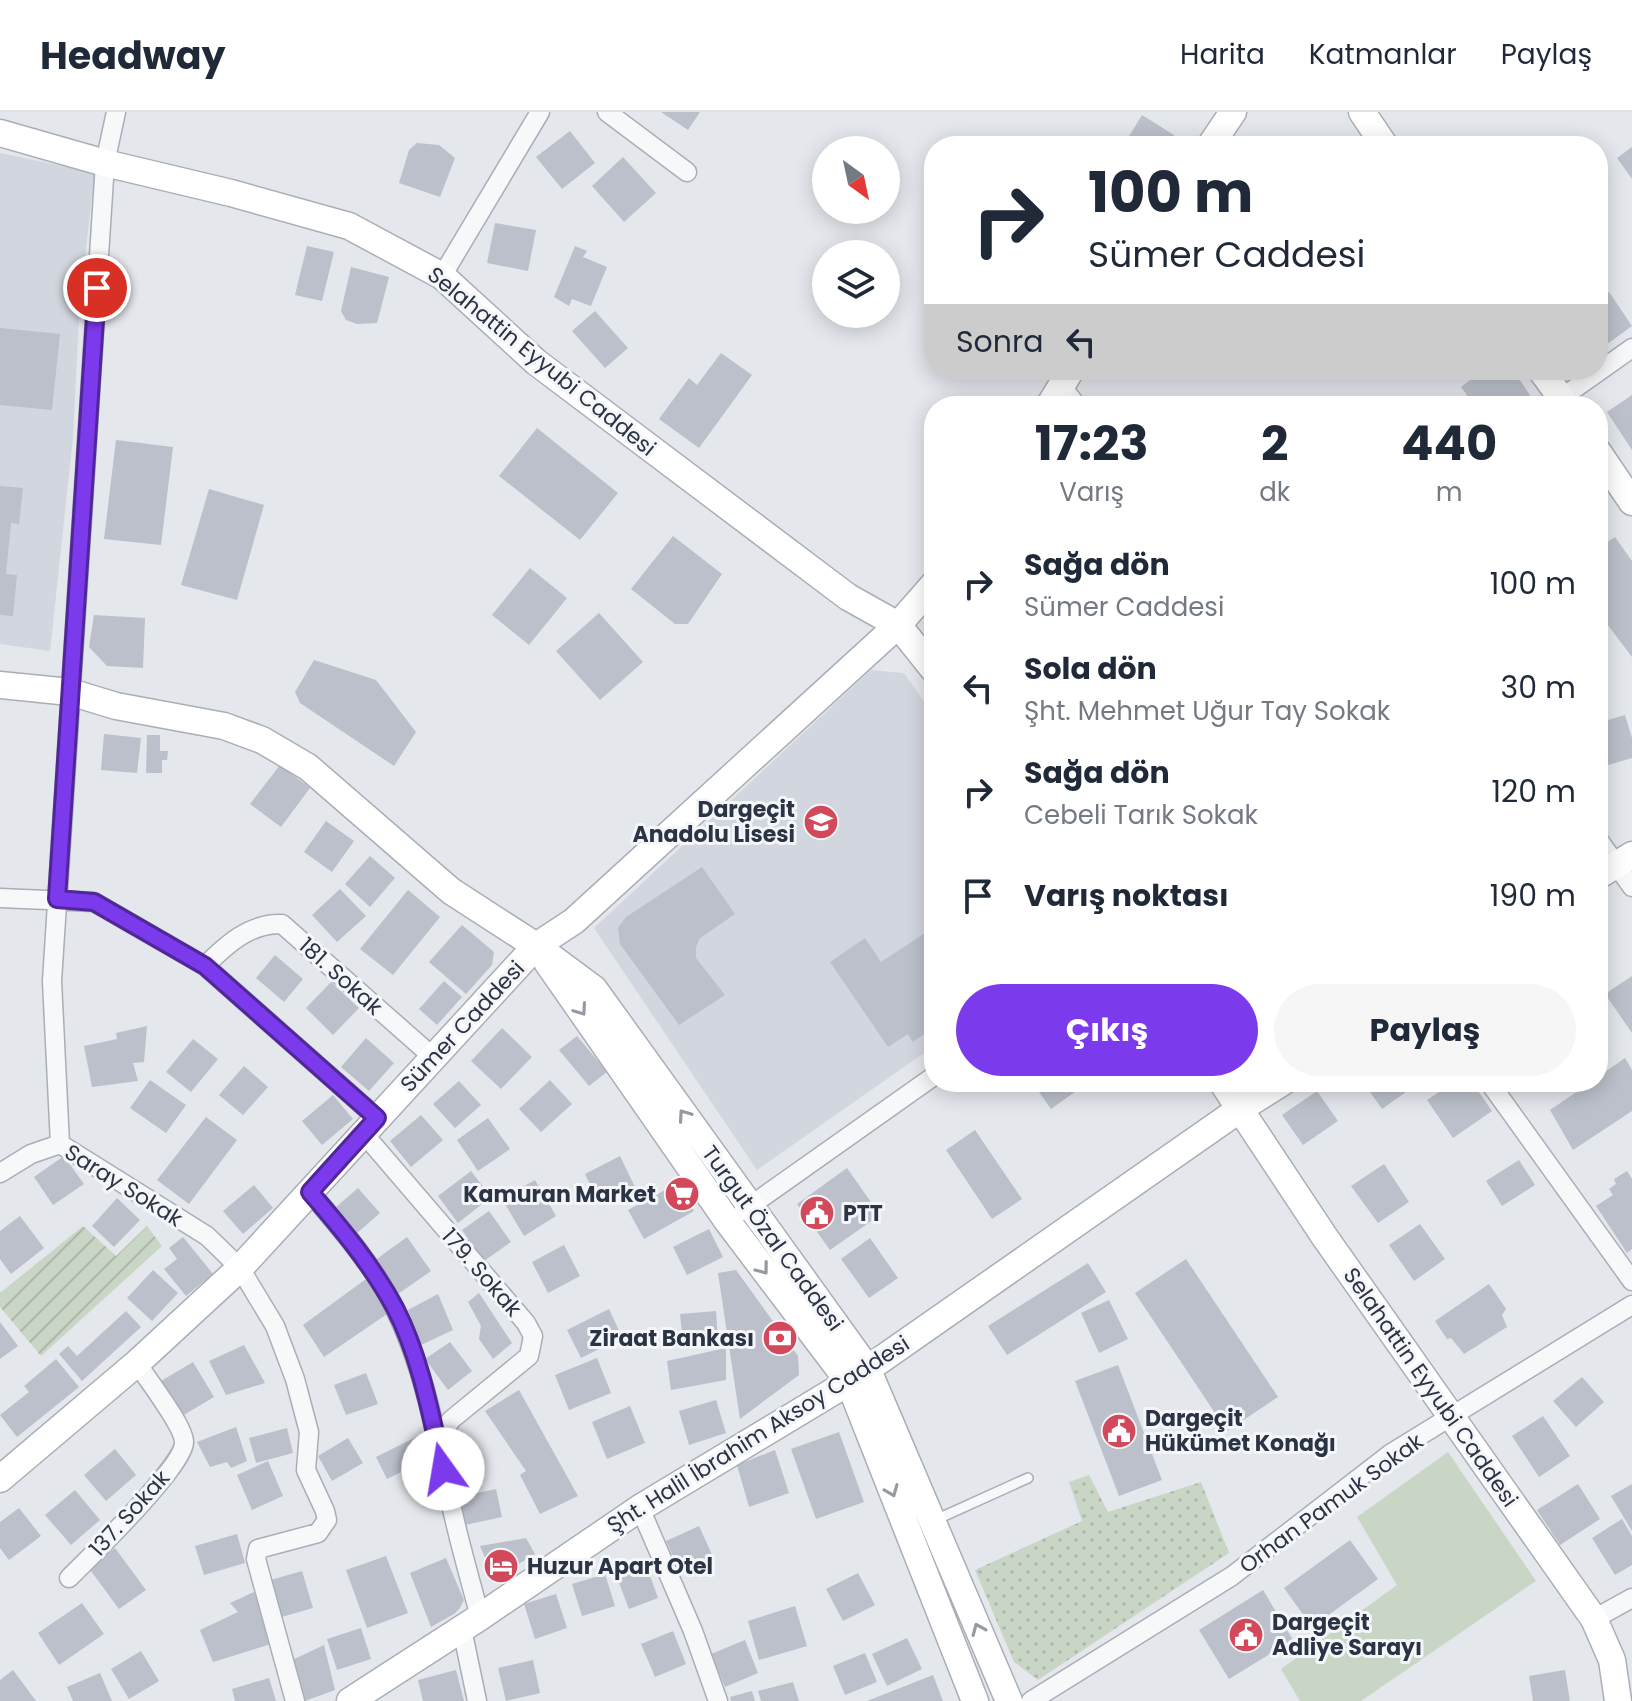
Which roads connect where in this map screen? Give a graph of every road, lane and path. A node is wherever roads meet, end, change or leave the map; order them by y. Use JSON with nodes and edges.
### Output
{"nodes":[{"id":1,"x":116,"y":112,"type":"edge"},
{"id":2,"x":540,"y":112,"type":"edge"},
{"id":3,"x":607,"y":112,"type":"edge"},
{"id":4,"x":1233,"y":112,"type":"edge"},
{"id":5,"x":1362,"y":112,"type":"edge"},
{"id":6,"x":0,"y":133,"type":"edge"},
{"id":7,"x":1217,"y":136,"type":"edge"},
{"id":8,"x":1378,"y":136,"type":"edge"},
{"id":9,"x":105,"y":163,"type":"junction"},
{"id":10,"x":687,"y":172,"type":"dead end"},
{"id":11,"x":442,"y":276,"type":"junction"},
{"id":12,"x":1632,"y":348,"type":"edge"},
{"id":13,"x":1608,"y":366,"type":"edge"},
{"id":14,"x":1590,"y":380,"type":"edge"},
{"id":15,"x":1568,"y":396,"type":"edge"},
{"id":16,"x":1608,"y":467,"type":"edge"},
{"id":17,"x":1632,"y":502,"type":"edge"},
{"id":18,"x":924,"y":595,"type":"edge"},
{"id":19,"x":898,"y":625,"type":"junction"},
{"id":20,"x":924,"y":658,"type":"edge"},
{"id":21,"x":0,"y":685,"type":"edge"},
{"id":22,"x":70,"y":692,"type":"junction"},
{"id":23,"x":1615,"y":865,"type":"edge"},
{"id":24,"x":1632,"y":887,"type":"edge"},
{"id":25,"x":0,"y":898,"type":"edge"},
{"id":26,"x":57,"y":899,"type":"junction"},
{"id":27,"x":536,"y":946,"type":"junction"},
{"id":28,"x":205,"y":966,"type":"junction"},
{"id":29,"x":433,"y":1057,"type":"junction"},
{"id":30,"x":924,"y":1083,"type":"edge"},
{"id":31,"x":1229,"y":1092,"type":"edge"},
{"id":32,"x":1267,"y":1092,"type":"edge"},
{"id":33,"x":1496,"y":1092,"type":"edge"},
{"id":34,"x":1240,"y":1109,"type":"junction"},
{"id":35,"x":370,"y":1126,"type":"junction"},
{"id":36,"x":60,"y":1144,"type":"junction"},
{"id":37,"x":0,"y":1173,"type":"edge"},
{"id":38,"x":310,"y":1192,"type":"junction"},
{"id":39,"x":749,"y":1206,"type":"junction"},
{"id":40,"x":728,"y":1222,"type":"junction"},
{"id":41,"x":240,"y":1268,"type":"junction"},
{"id":42,"x":1632,"y":1281,"type":"edge"},
{"id":43,"x":1632,"y":1305,"type":"edge"},
{"id":44,"x":137,"y":1363,"type":"junction"},
{"id":45,"x":858,"y":1375,"type":"junction"},
{"id":46,"x":1451,"y":1418,"type":"junction"},
{"id":47,"x":437,"y":1443,"type":"junction"},
{"id":48,"x":1028,"y":1478,"type":"dead end"},
{"id":49,"x":0,"y":1479,"type":"edge"},
{"id":50,"x":640,"y":1508,"type":"junction"},
{"id":51,"x":933,"y":1522,"type":"junction"},
{"id":52,"x":909,"y":1534,"type":"junction"},
{"id":53,"x":69,"y":1578,"type":"dead end"},
{"id":54,"x":1632,"y":1598,"type":"edge"},
{"id":55,"x":1594,"y":1619,"type":"junction"},
{"id":56,"x":471,"y":1623,"type":"junction"},
{"id":57,"x":295,"y":1701,"type":"edge"},
{"id":58,"x":350,"y":1701,"type":"edge"},
{"id":59,"x":477,"y":1701,"type":"edge"},
{"id":60,"x":718,"y":1701,"type":"edge"},
{"id":61,"x":975,"y":1701,"type":"edge"},
{"id":62,"x":1009,"y":1701,"type":"edge"},
{"id":63,"x":1031,"y":1701,"type":"edge"},
{"id":64,"x":1618,"y":1701,"type":"edge"}],
"edges":[{"from":1,"to":9,"type":"street"},
{"from":2,"to":11,"type":"street"},
{"from":3,"to":10,"type":"street"},
{"from":4,"to":7,"type":"street"},
{"from":5,"to":8,"type":"street"},
{"from":6,"to":9,"type":"street","name":"Selahattin Eyyubi Caddesi"},
{"from":9,"to":11,"type":"street","name":"Selahattin Eyyubi Caddesi"},
{"from":9,"to":22,"type":"street"},
{"from":11,"to":19,"type":"street","name":"Selahattin Eyyubi Caddesi"},
{"from":12,"to":13,"type":"street"},
{"from":14,"to":15,"type":"street"},
{"from":16,"to":17,"type":"street"},
{"from":18,"to":19,"type":"street","name":"Sümer Caddesi"},
{"from":19,"to":20,"type":"street","name":"Selahattin Eyyubi Caddesi"},
{"from":19,"to":27,"type":"street","name":"Sümer Caddesi"},
{"from":21,"to":22,"type":"street","name":"Turgut Özal Caddesi"},
{"from":22,"to":26,"type":"street"},
{"from":22,"to":27,"type":"street","name":"Turgut Özal Caddesi"},
{"from":23,"to":24,"type":"street"},
{"from":25,"to":26,"type":"street"},
{"from":26,"to":28,"type":"street"},
{"from":26,"to":36,"type":"street"},
{"from":27,"to":29,"type":"street","name":"Sümer Caddesi"},
{"from":39,"to":27,"type":"street","name":"Turgut Özal Caddesi","one_way":true},
{"from":27,"to":40,"type":"street","name":"Turgut Özal Caddesi","one_way":true},
{"from":28,"to":29,"type":"street","name":"181. Sokak"},
{"from":28,"to":35,"type":"street"},
{"from":29,"to":35,"type":"street","name":"Sümer Caddesi"},
{"from":30,"to":39,"type":"street"},
{"from":31,"to":34,"type":"street","name":"Selahattin Eyyubi Caddesi"},
{"from":32,"to":34,"type":"street","name":"Şht. Halil İbrahim Aksoy Caddesi"},
{"from":33,"to":42,"type":"street"},
{"from":34,"to":45,"type":"street","name":"Şht. Halil İbrahim Aksoy Caddesi"},
{"from":34,"to":46,"type":"street","name":"Selahattin Eyyubi Caddesi"},
{"from":35,"to":38,"type":"street","name":"Sümer Caddesi"},
{"from":35,"to":47,"type":"street","name":"179. Sokak"},
{"from":36,"to":37,"type":"street","name":"Saray Sokak"},
{"from":36,"to":41,"type":"street","name":"Saray Sokak"},
{"from":38,"to":41,"type":"street","name":"Sümer Caddesi"},
{"from":38,"to":47,"type":"street"},
{"from":39,"to":40,"type":"street"},
{"from":39,"to":45,"type":"street","name":"Turgut Özal Caddesi"},
{"from":40,"to":45,"type":"street","name":"Turgut Özal Caddesi","one_way":true},
{"from":41,"to":44,"type":"street","name":"Sümer Caddesi"},
{"from":41,"to":57,"type":"street","name":"Saray Sokak"},
{"from":43,"to":46,"type":"street","name":"Orhan Pamuk Sokak"},
{"from":44,"to":49,"type":"street","name":"Sümer Caddesi"},
{"from":44,"to":53,"type":"street","name":"137. Sokak"},
{"from":45,"to":50,"type":"street","name":"Şht. Halil İbrahim Aksoy Caddesi"},
{"from":45,"to":51,"type":"street","name":"Turgut Özal Caddesi"},
{"from":45,"to":52,"type":"street","name":"Turgut Özal Caddesi","one_way":true},
{"from":46,"to":55,"type":"street","name":"Selahattin Eyyubi Caddesi"},
{"from":46,"to":63,"type":"street","name":"Orhan Pamuk Sokak"},
{"from":47,"to":56,"type":"street"},
{"from":48,"to":51,"type":"lane"},
{"from":50,"to":56,"type":"street","name":"Şht. Halil İbrahim Aksoy Caddesi"},
{"from":50,"to":60,"type":"street"},
{"from":51,"to":52,"type":"lane"},
{"from":62,"to":51,"type":"street","name":"Turgut Özal Caddesi","one_way":true},
{"from":52,"to":61,"type":"street","name":"Turgut Özal Caddesi"},
{"from":54,"to":55,"type":"street"},
{"from":55,"to":64,"type":"street","name":"Selahattin Eyyubi Caddesi"},
{"from":56,"to":58,"type":"street","name":"Şht. Halil İbrahim Aksoy Caddesi"},
{"from":56,"to":59,"type":"street"}]}
